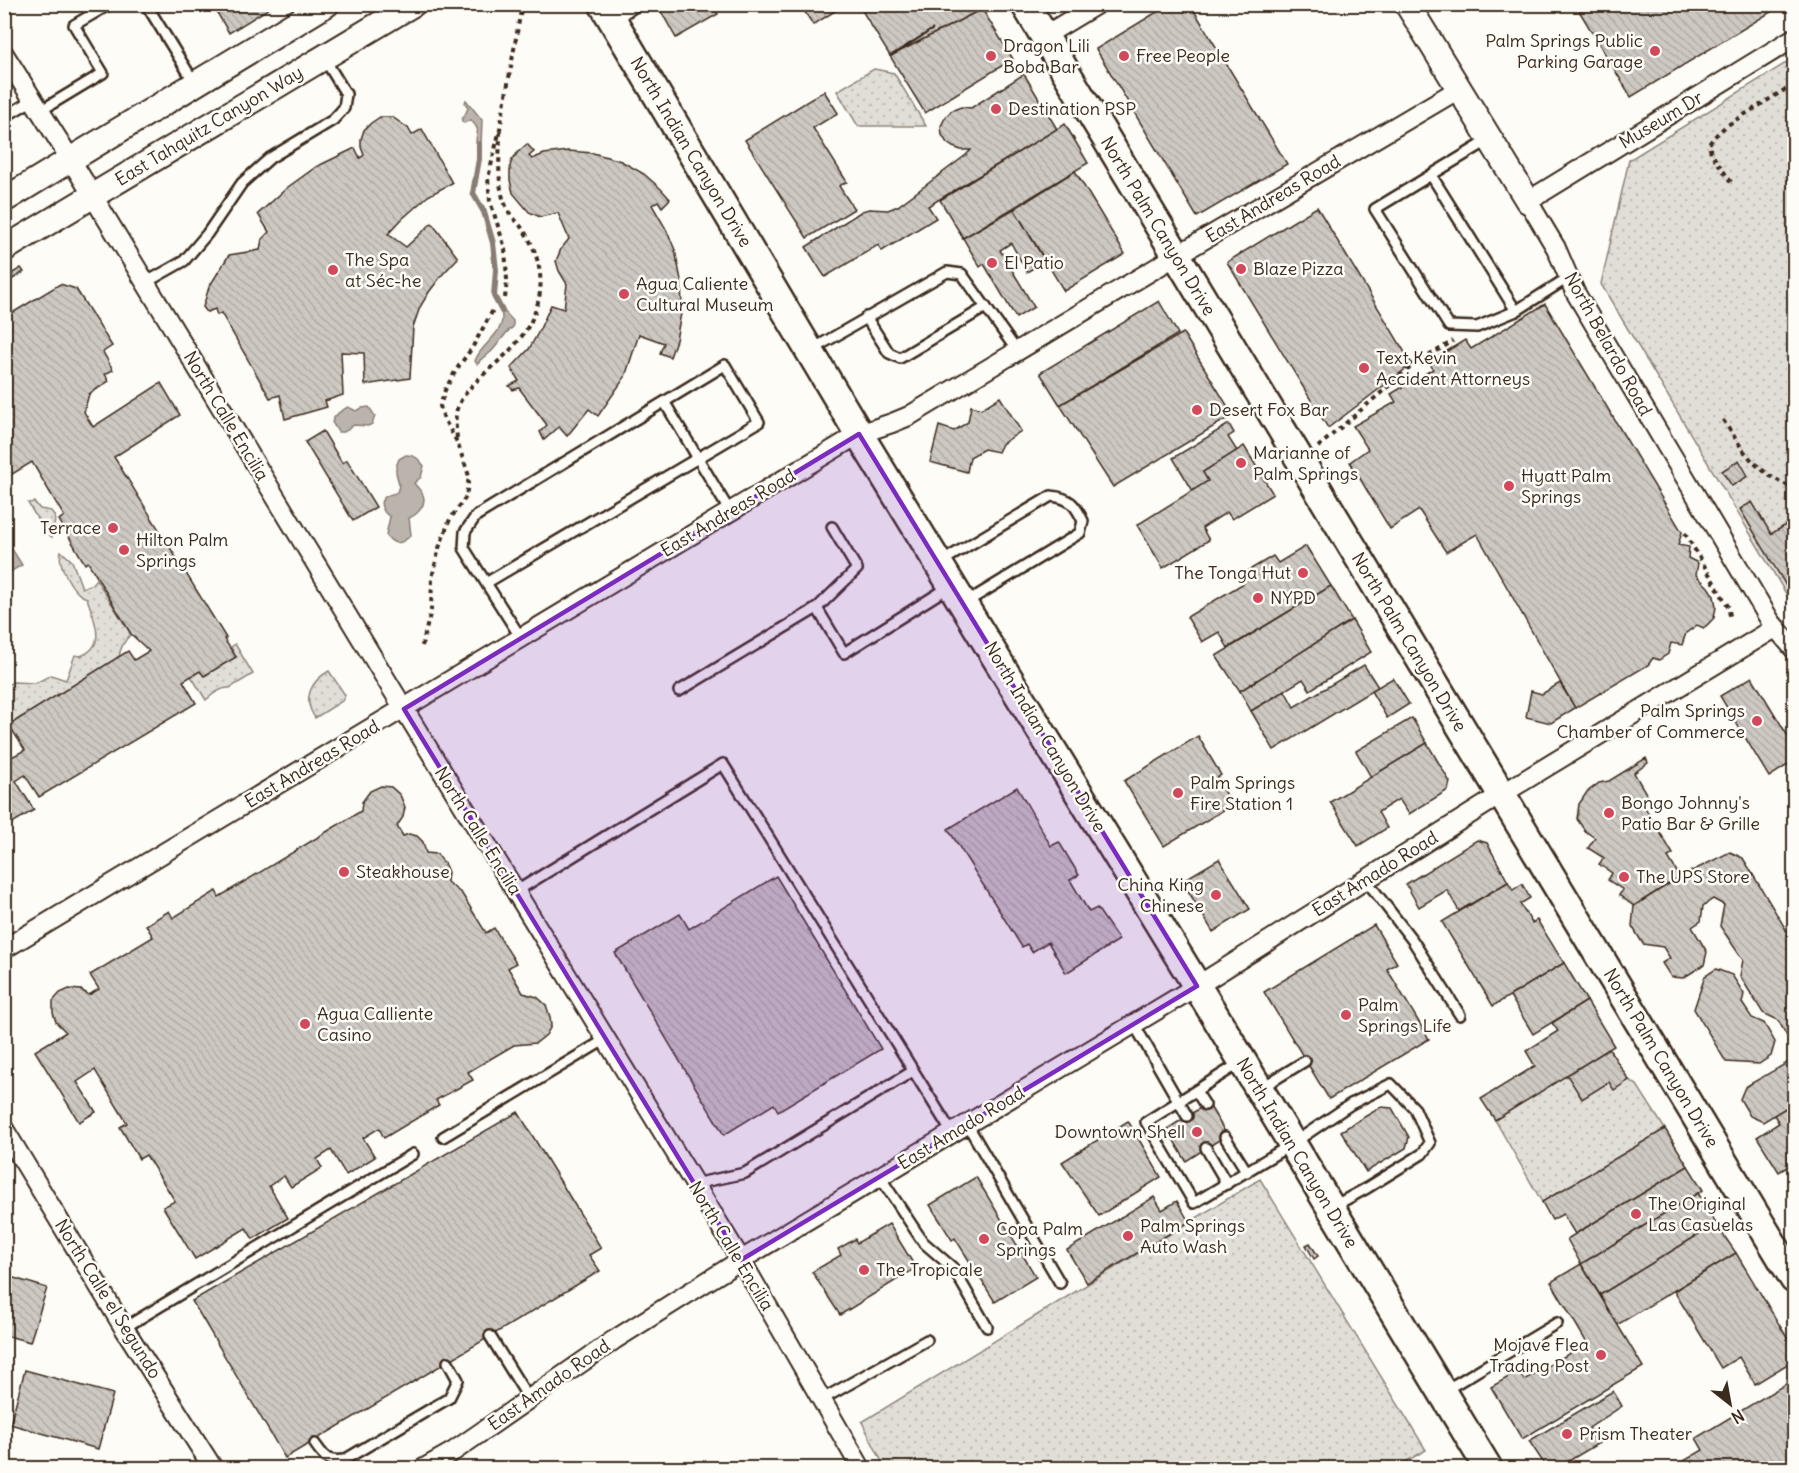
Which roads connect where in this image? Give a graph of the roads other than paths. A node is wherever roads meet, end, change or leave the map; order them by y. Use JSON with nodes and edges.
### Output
{"nodes":[{"id":1,"x":110,"y":4,"type":"edge"},
{"id":2,"x":146,"y":4,"type":"edge"},
{"id":3,"x":327,"y":4,"type":"edge"},
{"id":4,"x":413,"y":4,"type":"edge"},
{"id":5,"x":639,"y":4,"type":"edge"},
{"id":6,"x":1025,"y":4,"type":"edge"},
{"id":7,"x":1097,"y":4,"type":"edge"},
{"id":8,"x":1407,"y":4,"type":"edge"},
{"id":9,"x":608,"y":13,"type":"edge"},
{"id":10,"x":1044,"y":36,"type":"junction"},
{"id":11,"x":1794,"y":38,"type":"edge"},
{"id":12,"x":324,"y":58,"type":"junction"},
{"id":13,"x":6,"y":59,"type":"edge"},
{"id":14,"x":195,"y":84,"type":"junction"},
{"id":15,"x":1459,"y":89,"type":"junction"},
{"id":16,"x":37,"y":105,"type":"junction"},
{"id":17,"x":4,"y":117,"type":"edge"},
{"id":18,"x":1489,"y":140,"type":"junction"},
{"id":19,"x":71,"y":160,"type":"junction"},
{"id":20,"x":1431,"y":175,"type":"junction"},
{"id":21,"x":92,"y":196,"type":"junction"},
{"id":22,"x":4,"y":200,"type":"edge"},
{"id":23,"x":1528,"y":201,"type":"junction"},
{"id":24,"x":4,"y":249,"type":"edge"},
{"id":25,"x":1176,"y":256,"type":"junction"},
{"id":26,"x":1569,"y":277,"type":"junction"},
{"id":27,"x":145,"y":283,"type":"junction"},
{"id":28,"x":986,"y":307,"type":"junction"},
{"id":29,"x":1516,"y":311,"type":"junction"},
{"id":30,"x":866,"y":318,"type":"junction"},
{"id":31,"x":810,"y":351,"type":"junction"},
{"id":32,"x":1017,"y":351,"type":"junction"},
{"id":33,"x":665,"y":403,"type":"junction"},
{"id":34,"x":859,"y":434,"type":"junction"},
{"id":35,"x":699,"y":458,"type":"junction"},
{"id":36,"x":730,"y":512,"type":"junction"},
{"id":37,"x":832,"y":527,"type":"dead end"},
{"id":38,"x":486,"y":583,"type":"junction"},
{"id":39,"x":951,"y":585,"type":"junction"},
{"id":40,"x":818,"y":608,"type":"junction"},
{"id":41,"x":1775,"y":628,"type":"junction"},
{"id":42,"x":521,"y":638,"type":"junction"},
{"id":43,"x":1794,"y":650,"type":"edge"},
{"id":44,"x":679,"y":691,"type":"dead end"},
{"id":45,"x":404,"y":710,"type":"junction"},
{"id":46,"x":1502,"y":794,"type":"junction"},
{"id":47,"x":1366,"y":880,"type":"junction"},
{"id":48,"x":515,"y":892,"type":"junction"},
{"id":49,"x":4,"y":949,"type":"edge"},
{"id":50,"x":1197,"y":986,"type":"junction"},
{"id":51,"x":1460,"y":1015,"type":"dead end"},
{"id":52,"x":1134,"y":1024,"type":"junction"},
{"id":53,"x":606,"y":1039,"type":"junction"},
{"id":54,"x":1305,"y":1061,"type":"dead end"},
{"id":55,"x":1242,"y":1062,"type":"junction"},
{"id":56,"x":913,"y":1071,"type":"junction"},
{"id":57,"x":1259,"y":1089,"type":"junction"},
{"id":58,"x":1196,"y":1091,"type":"junction"},
{"id":59,"x":1178,"y":1102,"type":"junction"},
{"id":60,"x":1205,"y":1105,"type":"dead end"},
{"id":61,"x":1187,"y":1116,"type":"dead end"},
{"id":62,"x":4,"y":1129,"type":"edge"},
{"id":63,"x":960,"y":1129,"type":"junction"},
{"id":64,"x":443,"y":1137,"type":"dead end"},
{"id":65,"x":1225,"y":1137,"type":"dead end"},
{"id":66,"x":1292,"y":1144,"type":"junction"},
{"id":67,"x":1206,"y":1148,"type":"dead end"},
{"id":68,"x":413,"y":1154,"type":"dead end"},
{"id":69,"x":1246,"y":1172,"type":"junction"},
{"id":70,"x":880,"y":1176,"type":"junction"},
{"id":71,"x":694,"y":1184,"type":"junction"},
{"id":72,"x":1227,"y":1184,"type":"junction"},
{"id":73,"x":1331,"y":1208,"type":"junction"},
{"id":74,"x":741,"y":1260,"type":"junction"},
{"id":75,"x":1794,"y":1279,"type":"edge"},
{"id":76,"x":1060,"y":1282,"type":"dead end"},
{"id":77,"x":1557,"y":1323,"type":"dead end"},
{"id":78,"x":987,"y":1327,"type":"dead end"},
{"id":79,"x":124,"y":1328,"type":"junction"},
{"id":80,"x":490,"y":1336,"type":"dead end"},
{"id":81,"x":927,"y":1340,"type":"dead end"},
{"id":82,"x":448,"y":1362,"type":"dead end"},
{"id":83,"x":1442,"y":1392,"type":"junction"},
{"id":84,"x":529,"y":1399,"type":"junction"},
{"id":85,"x":822,"y":1400,"type":"junction"},
{"id":86,"x":315,"y":1444,"type":"dead end"},
{"id":87,"x":213,"y":1468,"type":"edge"},
{"id":88,"x":424,"y":1468,"type":"edge"},
{"id":89,"x":861,"y":1468,"type":"edge"},
{"id":90,"x":1488,"y":1468,"type":"edge"}],
"edges":[{"from":1,"to":16,"type":"lane"},
{"from":2,"to":14,"type":"lane"},
{"from":3,"to":14,"type":"main road"},
{"from":4,"to":12,"type":"main road","name":"East Tahquitz Canyon Way"},
{"from":5,"to":9,"type":"lane"},
{"from":6,"to":10,"type":"main road","name":"North Palm Canyon Drive"},
{"from":7,"to":10,"type":"street"},
{"from":8,"to":15,"type":"main road","name":"North Belardo Road"},
{"from":9,"to":31,"type":"main road","name":"North Indian Canyon Drive"},
{"from":10,"to":25,"type":"main road","name":"North Palm Canyon Drive"},
{"from":11,"to":23,"type":"street","name":"Museum Dr"},
{"from":12,"to":21,"type":"main road","name":"East Tahquitz Canyon Way"},
{"from":12,"to":27,"type":"lane"},
{"from":13,"to":16,"type":"street","name":"North Calle Encilia"},
{"from":14,"to":19,"type":"main road"},
{"from":15,"to":18,"type":"main road","name":"North Belardo Road"},
{"from":15,"to":25,"type":"street","name":"East Andreas Road"},
{"from":16,"to":17,"type":"lane"},
{"from":16,"to":19,"type":"street","name":"North Calle Encilia"},
{"from":18,"to":20,"type":"lane"},
{"from":18,"to":23,"type":"main road","name":"North Belardo Road"},
{"from":19,"to":21,"type":"street","name":"North Calle Encilia"},
{"from":19,"to":22,"type":"main road"},
{"from":20,"to":29,"type":"lane"},
{"from":20,"to":29,"type":"lane"},
{"from":21,"to":24,"type":"main road","name":"East Tahquitz Canyon Way"},
{"from":21,"to":27,"type":"street","name":"North Calle Encilia"},
{"from":23,"to":26,"type":"street","name":"North Belardo Road"},
{"from":25,"to":32,"type":"street","name":"East Andreas Road"},
{"from":25,"to":46,"type":"main road","name":"North Palm Canyon Drive"},
{"from":26,"to":29,"type":"lane"},
{"from":26,"to":41,"type":"street","name":"North Belardo Road"},
{"from":27,"to":45,"type":"street","name":"North Calle Encilia"},
{"from":28,"to":30,"type":"lane"},
{"from":28,"to":30,"type":"lane"},
{"from":28,"to":32,"type":"lane"},
{"from":30,"to":31,"type":"lane"},
{"from":31,"to":34,"type":"main road","name":"North Indian Canyon Drive"},
{"from":32,"to":34,"type":"street","name":"East Andreas Road"},
{"from":33,"to":35,"type":"lane"},
{"from":33,"to":35,"type":"lane"},
{"from":33,"to":38,"type":"lane"},
{"from":34,"to":36,"type":"street","name":"East Andreas Road"},
{"from":34,"to":39,"type":"main road","name":"North Indian Canyon Drive"},
{"from":35,"to":36,"type":"lane"},
{"from":35,"to":38,"type":"lane"},
{"from":36,"to":42,"type":"street","name":"East Andreas Road"},
{"from":37,"to":40,"type":"lane"},
{"from":38,"to":42,"type":"lane"},
{"from":39,"to":39,"type":"lane"},
{"from":39,"to":40,"type":"lane"},
{"from":39,"to":50,"type":"main road","name":"North Indian Canyon Drive"},
{"from":40,"to":44,"type":"lane"},
{"from":41,"to":43,"type":"street","name":"North Belardo Road"},
{"from":41,"to":46,"type":"street","name":"East Amado Road"},
{"from":42,"to":45,"type":"street","name":"East Andreas Road"},
{"from":45,"to":48,"type":"street","name":"North Calle Encilia"},
{"from":45,"to":49,"type":"street","name":"East Andreas Road"},
{"from":46,"to":47,"type":"street","name":"East Amado Road"},
{"from":46,"to":75,"type":"main road","name":"North Palm Canyon Drive"},
{"from":47,"to":50,"type":"street","name":"East Amado Road"},
{"from":47,"to":51,"type":"lane"},
{"from":48,"to":53,"type":"street","name":"North Calle Encilia"},
{"from":48,"to":56,"type":"lane"},
{"from":50,"to":52,"type":"street","name":"East Amado Road"},
{"from":50,"to":55,"type":"main road","name":"North Indian Canyon Drive"},
{"from":52,"to":59,"type":"lane"},
{"from":52,"to":63,"type":"street","name":"East Amado Road"},
{"from":53,"to":64,"type":"lane"},
{"from":53,"to":71,"type":"street","name":"North Calle Encilia"},
{"from":54,"to":57,"type":"lane"},
{"from":55,"to":57,"type":"main road","name":"North Indian Canyon Drive"},
{"from":55,"to":58,"type":"lane"},
{"from":56,"to":63,"type":"lane"},
{"from":56,"to":71,"type":"lane"},
{"from":57,"to":66,"type":"main road","name":"North Indian Canyon Drive"},
{"from":58,"to":59,"type":"lane"},
{"from":58,"to":60,"type":"lane"},
{"from":59,"to":61,"type":"lane"},
{"from":59,"to":72,"type":"lane"},
{"from":62,"to":79,"type":"street","name":"North Calle el Segundo"},
{"from":63,"to":70,"type":"street","name":"East Amado Road"},
{"from":63,"to":76,"type":"lane"},
{"from":65,"to":69,"type":"lane"},
{"from":66,"to":69,"type":"lane"},
{"from":66,"to":73,"type":"main road","name":"North Indian Canyon Drive"},
{"from":66,"to":73,"type":"lane"},
{"from":67,"to":72,"type":"lane"},
{"from":68,"to":79,"type":"lane"},
{"from":69,"to":72,"type":"lane"},
{"from":70,"to":74,"type":"street","name":"East Amado Road"},
{"from":70,"to":78,"type":"lane"},
{"from":71,"to":74,"type":"street","name":"North Calle Encilia"},
{"from":73,"to":83,"type":"main road","name":"North Indian Canyon Drive"},
{"from":74,"to":84,"type":"street","name":"East Amado Road"},
{"from":74,"to":85,"type":"street","name":"North Calle Encilia"},
{"from":77,"to":83,"type":"lane"},
{"from":79,"to":87,"type":"street","name":"North Calle el Segundo"},
{"from":80,"to":84,"type":"lane"},
{"from":81,"to":85,"type":"lane"},
{"from":82,"to":86,"type":"lane"},
{"from":83,"to":90,"type":"main road","name":"North Indian Canyon Drive"},
{"from":84,"to":88,"type":"street","name":"East Amado Road"},
{"from":85,"to":89,"type":"street","name":"North Calle Encilia"}]}
